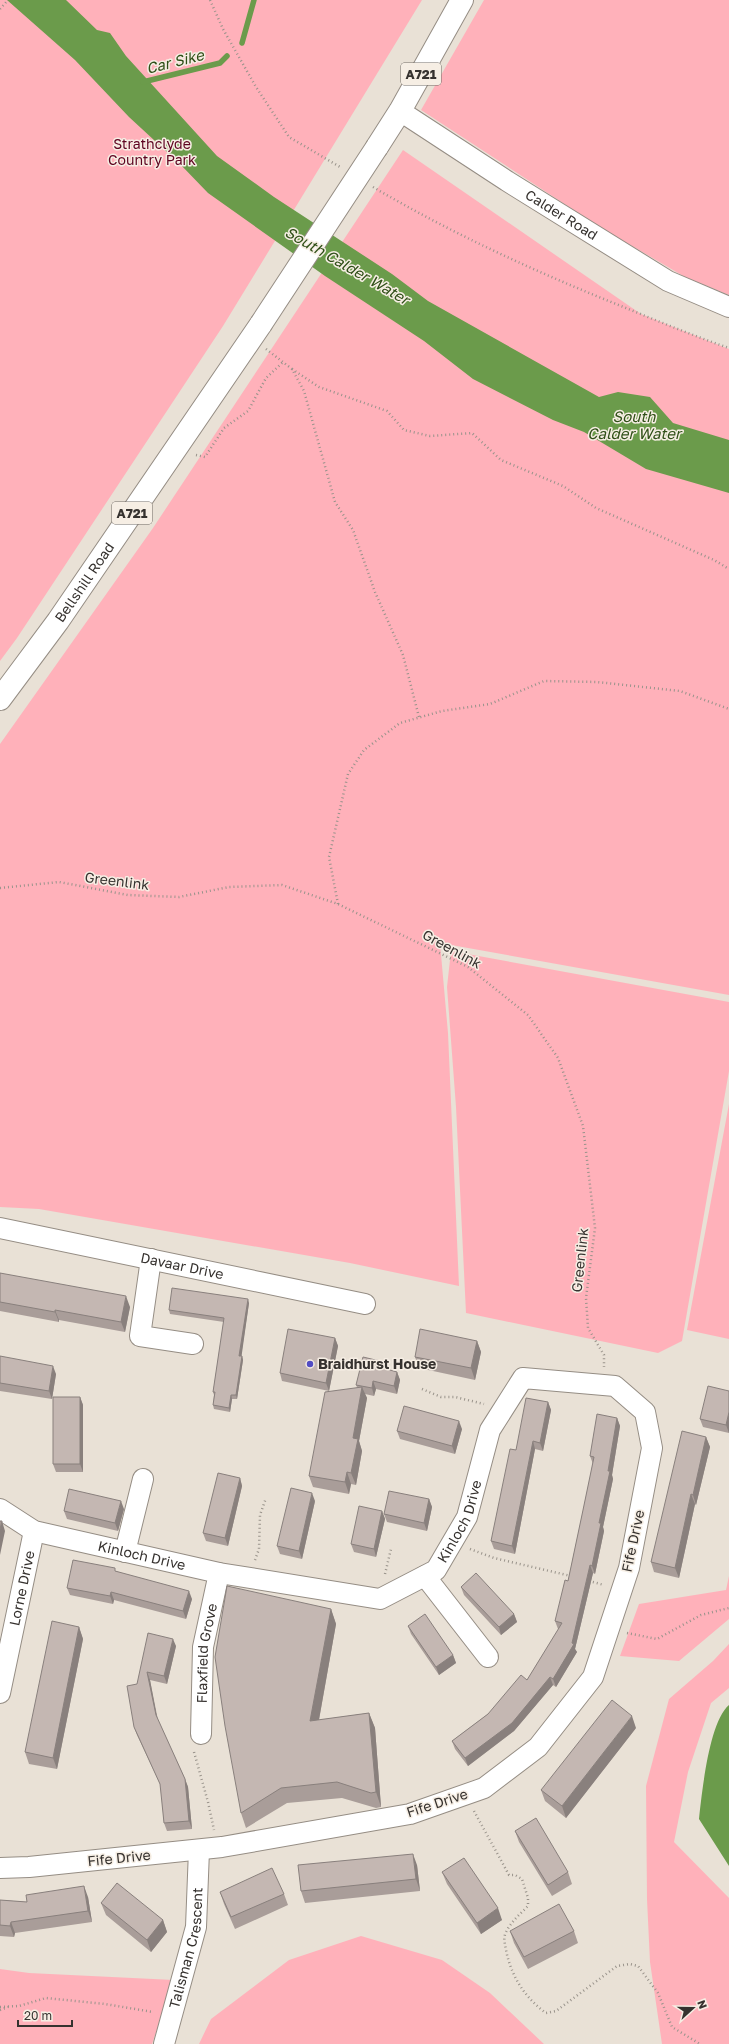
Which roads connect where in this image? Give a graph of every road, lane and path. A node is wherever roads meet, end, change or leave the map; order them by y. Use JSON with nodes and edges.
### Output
{"nodes":[{"id":1,"x":8,"y":0,"type":"edge"},
{"id":2,"x":210,"y":0,"type":"edge"},
{"id":3,"x":462,"y":0,"type":"edge"},
{"id":4,"x":0,"y":9,"type":"edge"},
{"id":5,"x":400,"y":111,"type":"junction"},
{"id":6,"x":343,"y":170,"type":"dead end"},
{"id":7,"x":371,"y":186,"type":"dead end"},
{"id":8,"x":729,"y":306,"type":"edge"},
{"id":9,"x":256,"y":331,"type":"junction"},
{"id":10,"x":729,"y":348,"type":"edge"},
{"id":11,"x":283,"y":362,"type":"junction"},
{"id":12,"x":292,"y":369,"type":"junction"},
{"id":13,"x":174,"y":451,"type":"junction"},
{"id":14,"x":729,"y":569,"type":"edge"},
{"id":15,"x":0,"y":699,"type":"edge"},
{"id":16,"x":729,"y":710,"type":"edge"},
{"id":17,"x":419,"y":717,"type":"junction"},
{"id":18,"x":0,"y":888,"type":"edge"},
{"id":19,"x":338,"y":904,"type":"junction"},
{"id":20,"x":0,"y":1228,"type":"edge"},
{"id":21,"x":151,"y":1259,"type":"junction"},
{"id":22,"x":365,"y":1304,"type":"dead end"},
{"id":23,"x":193,"y":1344,"type":"dead end"},
{"id":24,"x":605,"y":1385,"type":"junction"},
{"id":25,"x":422,"y":1389,"type":"dead end"},
{"id":26,"x":503,"y":1409,"type":"junction"},
{"id":27,"x":652,"y":1448,"type":"joint"},
{"id":28,"x":143,"y":1479,"type":"dead end"},
{"id":29,"x":266,"y":1498,"type":"dead end"},
{"id":30,"x":0,"y":1508,"type":"edge"},
{"id":31,"x":34,"y":1531,"type":"junction"},
{"id":32,"x":452,"y":1542,"type":"junction"},
{"id":33,"x":125,"y":1552,"type":"junction"},
{"id":34,"x":219,"y":1573,"type":"junction"},
{"id":35,"x":425,"y":1576,"type":"junction"},
{"id":36,"x":249,"y":1578,"type":"junction"},
{"id":37,"x":579,"y":1578,"type":"edge"},
{"id":38,"x":586,"y":1580,"type":"edge"},
{"id":39,"x":621,"y":1591,"type":"junction"},
{"id":40,"x":729,"y":1608,"type":"edge"},
{"id":41,"x":609,"y":1629,"type":"junction"},
{"id":42,"x":488,"y":1657,"type":"dead end"},
{"id":43,"x":0,"y":1693,"type":"edge"},
{"id":44,"x":201,"y":1734,"type":"joint"},
{"id":45,"x":466,"y":1794,"type":"junction"},
{"id":46,"x":208,"y":1849,"type":"junction"},
{"id":47,"x":0,"y":1868,"type":"edge"},
{"id":48,"x":0,"y":2008,"type":"edge"},
{"id":49,"x":173,"y":2015,"type":"junction"},
{"id":50,"x":164,"y":2044,"type":"edge"},
{"id":51,"x":700,"y":2044,"type":"edge"}],
"edges":[{"from":1,"to":4,"type":"path"},
{"from":2,"to":6,"type":"path"},
{"from":3,"to":5,"type":"main road","number":"A721"},
{"from":5,"to":8,"type":"street","name":"Calder Road"},
{"from":5,"to":9,"type":"main road","number":"A721","bridge":true},
{"from":7,"to":10,"type":"path"},
{"from":9,"to":11,"type":"path"},
{"from":9,"to":13,"type":"main road","name":"Bellshill Road","number":"A721"},
{"from":11,"to":12,"type":"path"},
{"from":11,"to":13,"type":"path"},
{"from":12,"to":14,"type":"path"},
{"from":12,"to":17,"type":"path"},
{"from":13,"to":15,"type":"main road","name":"Bellshill Road","number":"A721"},
{"from":16,"to":17,"type":"path"},
{"from":17,"to":19,"type":"path"},
{"from":18,"to":19,"type":"path","name":"Greenlink"},
{"from":19,"to":24,"type":"path","name":"Greenlink"},
{"from":20,"to":21,"type":"street","name":"Davaar Drive"},
{"from":21,"to":22,"type":"street","name":"Davaar Drive"},
{"from":21,"to":23,"type":"street"},
{"from":24,"to":26,"type":"street","name":"Kinloch Drive"},
{"from":24,"to":27,"type":"street","name":"Kinloch Drive"},
{"from":25,"to":26,"type":"path"},
{"from":26,"to":32,"type":"street","name":"Kinloch Drive"},
{"from":27,"to":39,"type":"street","name":"Fife Drive"},
{"from":28,"to":33,"type":"street"},
{"from":29,"to":36,"type":"path"},
{"from":30,"to":31,"type":"street"},
{"from":31,"to":33,"type":"street","name":"Kinloch Drive"},
{"from":31,"to":43,"type":"street","name":"Lorne Drive"},
{"from":32,"to":35,"type":"street","name":"Kinloch Drive"},
{"from":32,"to":37,"type":"path"},
{"from":33,"to":34,"type":"street","name":"Kinloch Drive"},
{"from":34,"to":36,"type":"street","name":"Kinloch Drive"},
{"from":34,"to":44,"type":"street","name":"Flaxfield Grove"},
{"from":35,"to":36,"type":"street","name":"Kinloch Drive"},
{"from":35,"to":42,"type":"street"},
{"from":38,"to":39,"type":"path"},
{"from":39,"to":41,"type":"street","name":"Fife Drive"},
{"from":40,"to":41,"type":"path"},
{"from":41,"to":45,"type":"street","name":"Fife Drive"},
{"from":44,"to":46,"type":"path"},
{"from":45,"to":46,"type":"street","name":"Fife Drive"},
{"from":45,"to":51,"type":"path"},
{"from":46,"to":47,"type":"street","name":"Fife Drive"},
{"from":46,"to":49,"type":"street","name":"Talisman Crescent"},
{"from":48,"to":49,"type":"path"},
{"from":49,"to":50,"type":"street","name":"Talisman Crescent"}]}
